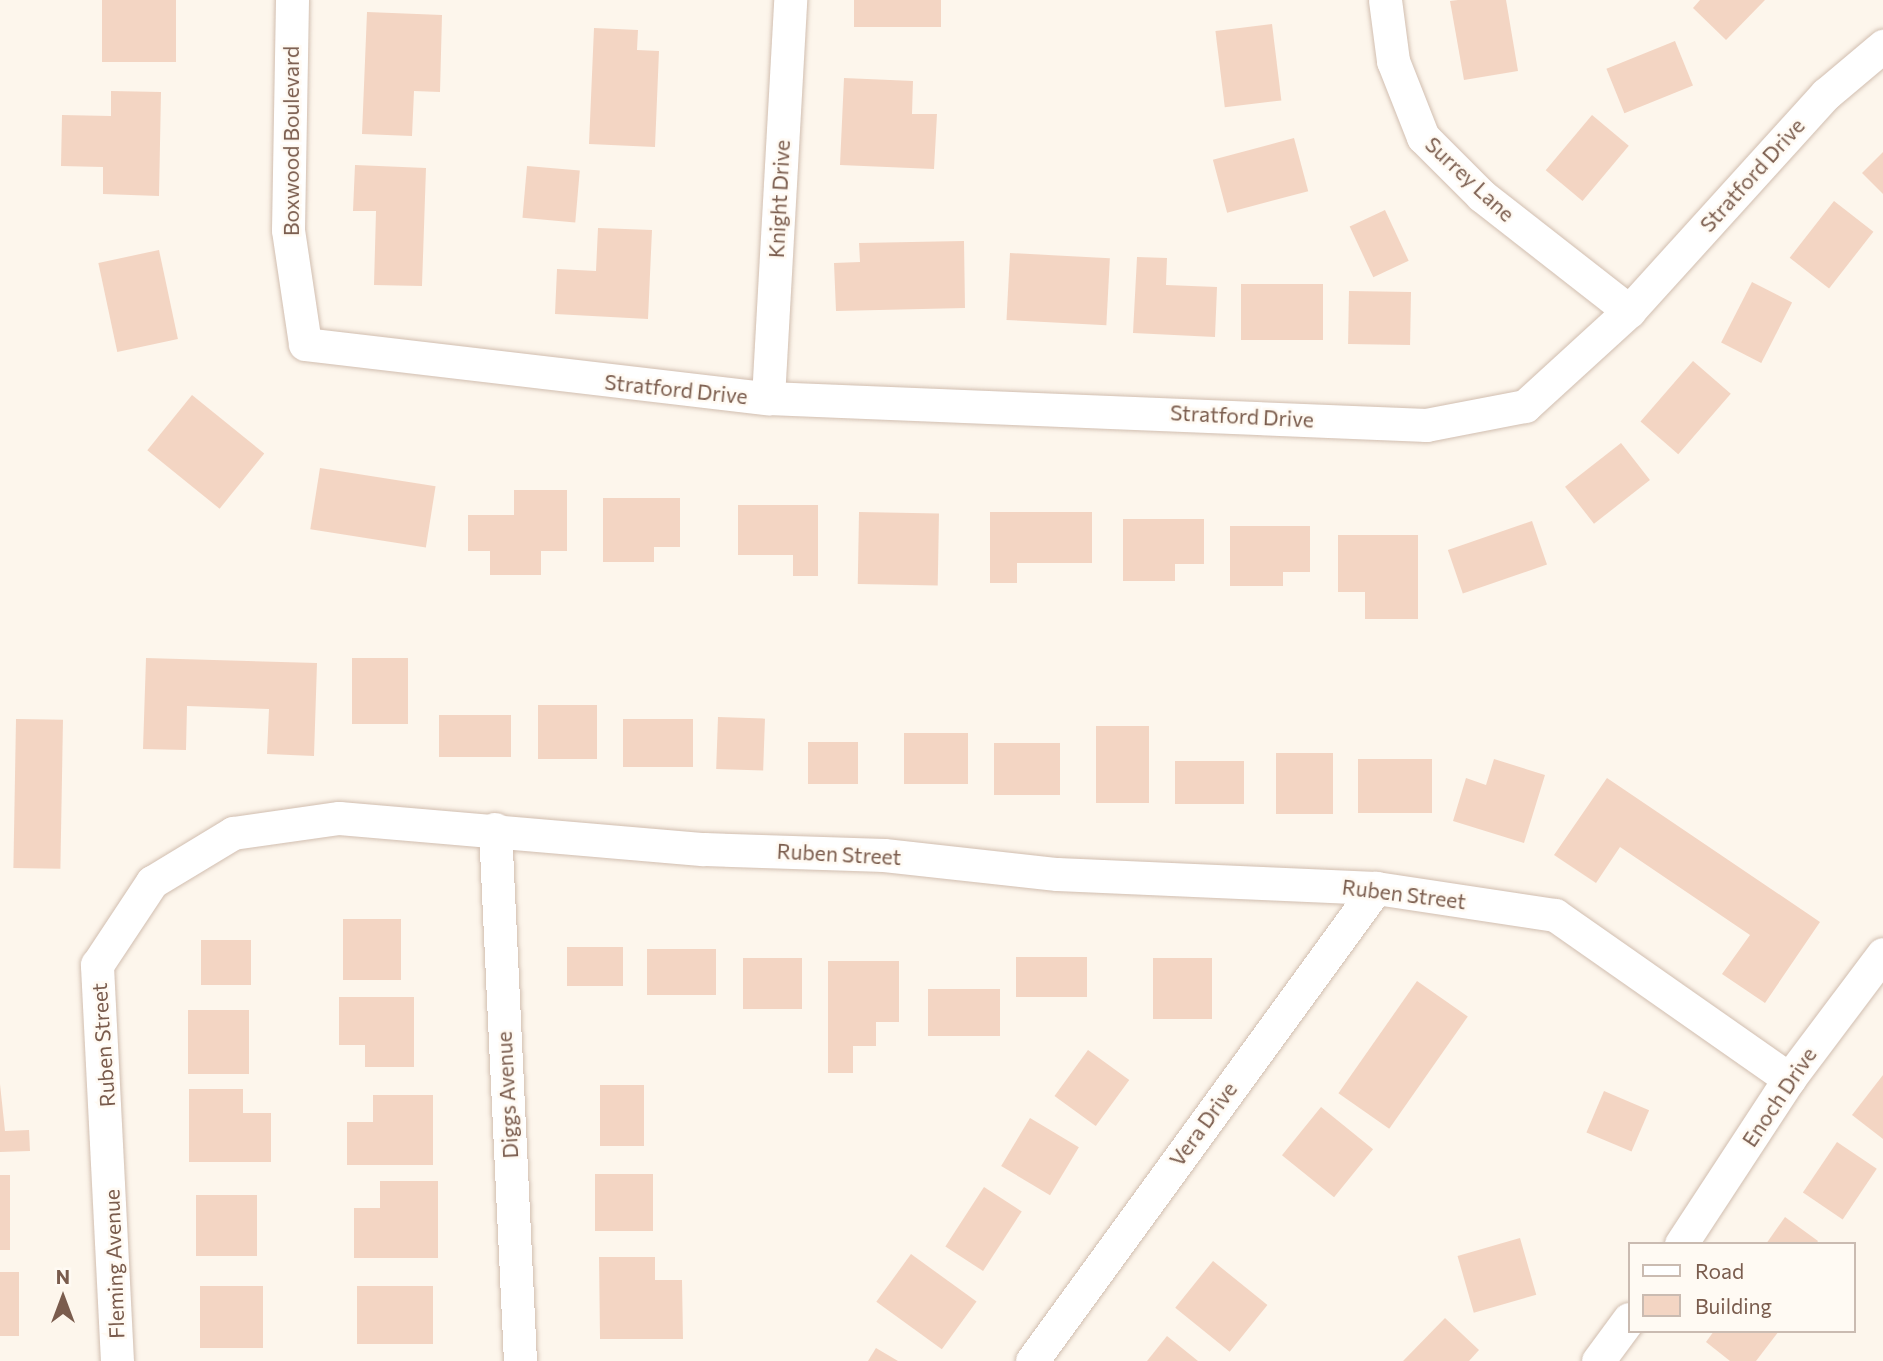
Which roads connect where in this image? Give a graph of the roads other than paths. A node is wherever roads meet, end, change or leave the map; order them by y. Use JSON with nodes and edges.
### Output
{"nodes":[{"id":1,"x":292,"y":0,"type":"edge"},
{"id":2,"x":790,"y":0,"type":"edge"},
{"id":3,"x":1385,"y":0,"type":"edge"},
{"id":4,"x":1883,"y":46,"type":"edge"},
{"id":5,"x":1629,"y":312,"type":"junction"},
{"id":6,"x":452,"y":363,"type":"joint"},
{"id":7,"x":768,"y":398,"type":"junction"},
{"id":8,"x":495,"y":830,"type":"junction"},
{"id":9,"x":1376,"y":888,"type":"junction"},
{"id":10,"x":1883,"y":954,"type":"edge"},
{"id":11,"x":1789,"y":1079,"type":"junction"},
{"id":12,"x":111,"y":1168,"type":"joint"},
{"id":13,"x":1682,"y":1242,"type":"edge"},
{"id":14,"x":1628,"y":1320,"type":"edge"},
{"id":15,"x":117,"y":1361,"type":"edge"},
{"id":16,"x":520,"y":1361,"type":"edge"},
{"id":17,"x":1032,"y":1361,"type":"edge"},
{"id":18,"x":1598,"y":1361,"type":"edge"}],
"edges":[{"from":1,"to":6,"type":"street","name":"Boxwood Boulevard"},
{"from":2,"to":7,"type":"street","name":"Knight Drive"},
{"from":3,"to":5,"type":"street","name":"Surrey Lane"},
{"from":4,"to":5,"type":"street","name":"Stratford Drive"},
{"from":5,"to":7,"type":"street","name":"Stratford Drive"},
{"from":6,"to":7,"type":"street","name":"Stratford Drive"},
{"from":8,"to":9,"type":"street","name":"Ruben Street"},
{"from":8,"to":12,"type":"street","name":"Ruben Street"},
{"from":8,"to":16,"type":"street","name":"Diggs Avenue"},
{"from":9,"to":11,"type":"street","name":"Ruben Street"},
{"from":9,"to":17,"type":"street","name":"Vera Drive"},
{"from":10,"to":11,"type":"street","name":"Enoch Drive"},
{"from":11,"to":13,"type":"street","name":"Enoch Drive"},
{"from":12,"to":15,"type":"street","name":"Fleming Avenue"},
{"from":14,"to":18,"type":"street"}]}
